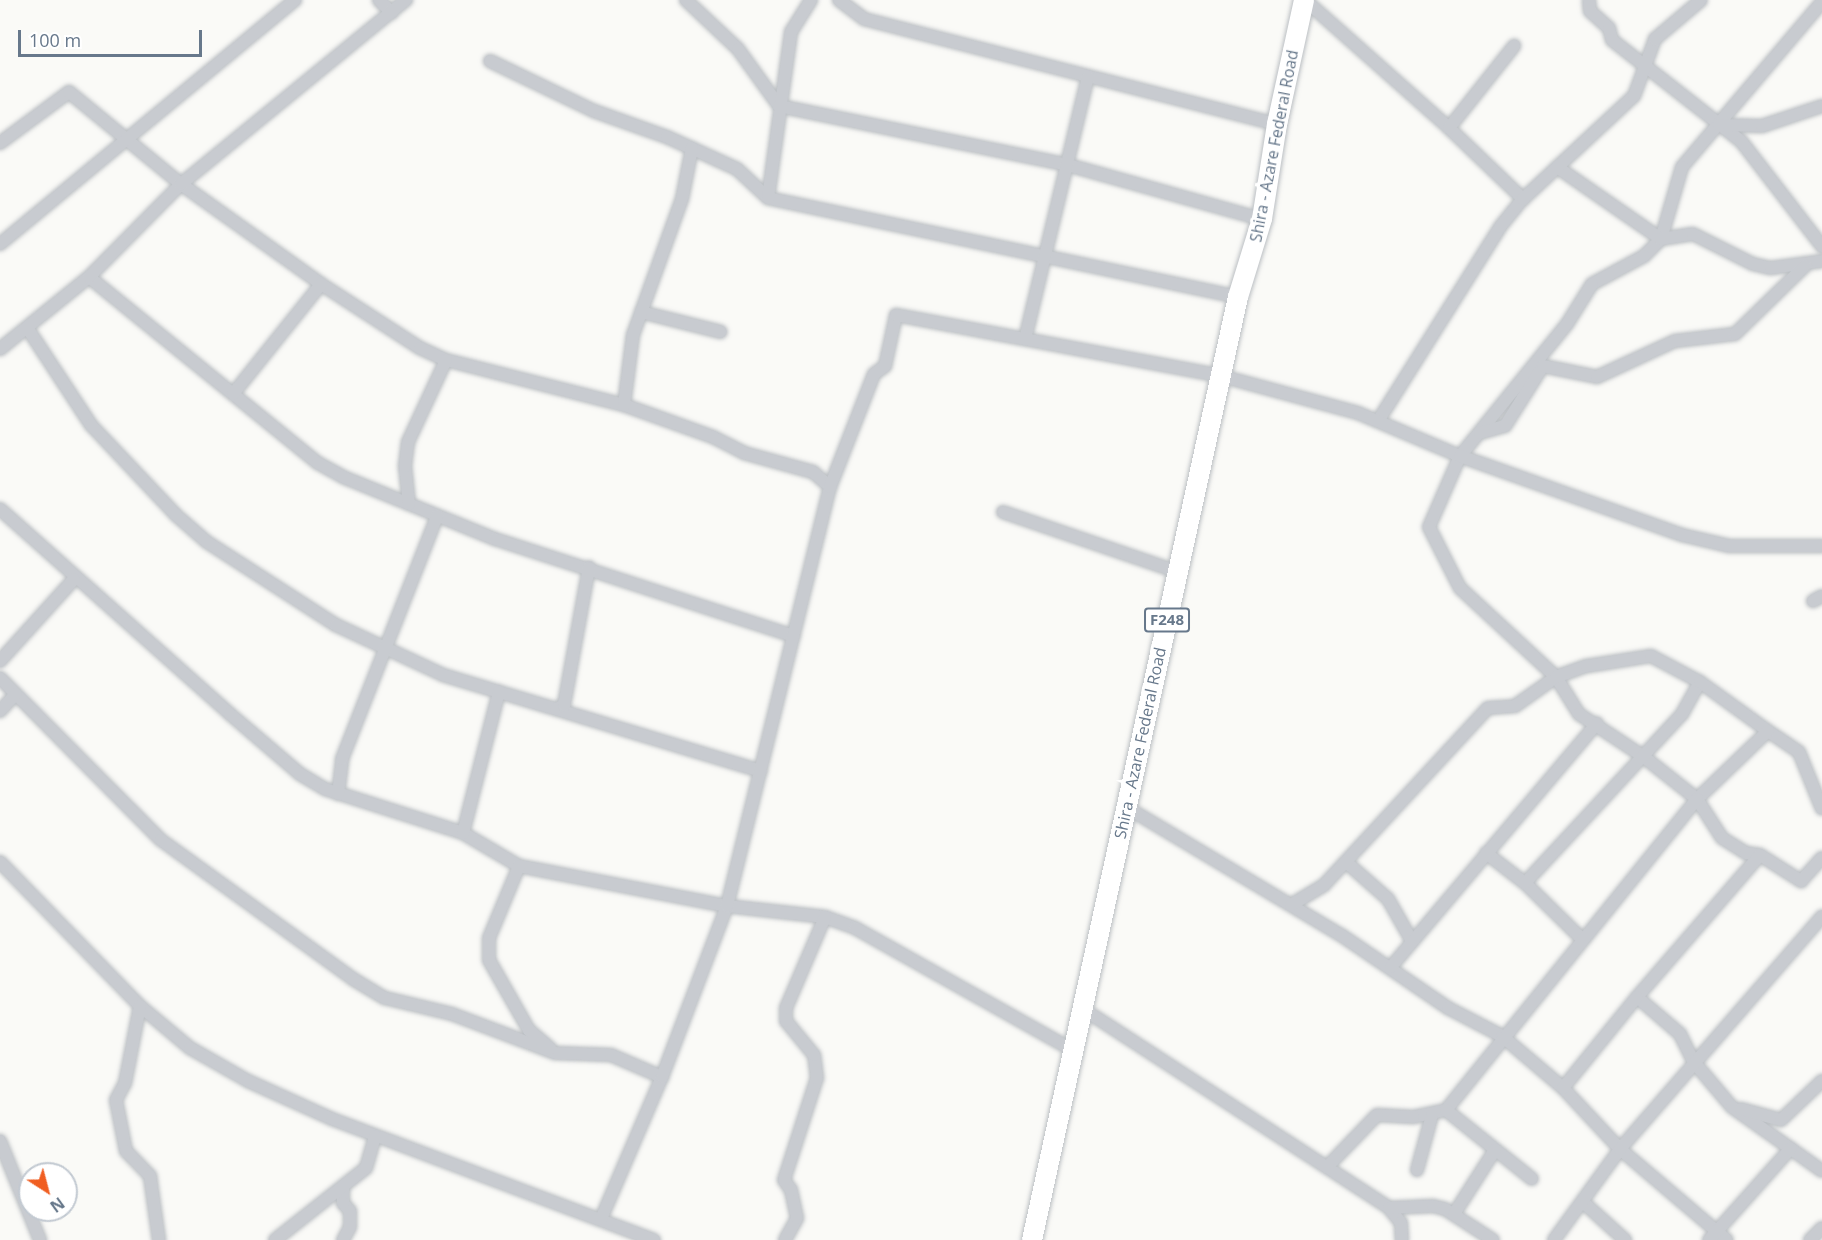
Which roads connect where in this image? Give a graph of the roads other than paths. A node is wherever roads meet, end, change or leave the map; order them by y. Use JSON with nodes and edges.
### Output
{"nodes":[{"id":1,"x":295,"y":0,"type":"edge"},
{"id":2,"x":380,"y":0,"type":"edge"},
{"id":3,"x":406,"y":0,"type":"edge"},
{"id":4,"x":686,"y":0,"type":"edge"},
{"id":5,"x":811,"y":0,"type":"edge"},
{"id":6,"x":839,"y":0,"type":"edge"},
{"id":7,"x":1304,"y":0,"type":"edge"},
{"id":8,"x":1588,"y":0,"type":"edge"},
{"id":9,"x":1701,"y":0,"type":"edge"},
{"id":10,"x":1822,"y":2,"type":"edge"},
{"id":11,"x":392,"y":13,"type":"junction"},
{"id":12,"x":1514,"y":46,"type":"dead end"},
{"id":13,"x":490,"y":61,"type":"dead end"},
{"id":14,"x":1647,"y":66,"type":"junction"},
{"id":15,"x":1088,"y":76,"type":"junction"},
{"id":16,"x":1822,"y":105,"type":"edge"},
{"id":17,"x":779,"y":106,"type":"junction"},
{"id":18,"x":1277,"y":124,"type":"junction"},
{"id":19,"x":1716,"y":125,"type":"junction"},
{"id":20,"x":1449,"y":128,"type":"junction"},
{"id":21,"x":127,"y":141,"type":"junction"},
{"id":22,"x":0,"y":143,"type":"edge"},
{"id":23,"x":692,"y":148,"type":"junction"},
{"id":24,"x":1068,"y":165,"type":"junction"},
{"id":25,"x":1557,"y":167,"type":"junction"},
{"id":26,"x":181,"y":184,"type":"junction"},
{"id":27,"x":768,"y":198,"type":"junction"},
{"id":28,"x":1523,"y":200,"type":"junction"},
{"id":29,"x":1262,"y":219,"type":"junction"},
{"id":30,"x":1661,"y":239,"type":"junction"},
{"id":31,"x":0,"y":244,"type":"edge"},
{"id":32,"x":1822,"y":246,"type":"edge"},
{"id":33,"x":1048,"y":255,"type":"junction"},
{"id":34,"x":1822,"y":261,"type":"edge"},
{"id":35,"x":1805,"y":266,"type":"junction"},
{"id":36,"x":89,"y":278,"type":"junction"},
{"id":37,"x":321,"y":284,"type":"junction"},
{"id":38,"x":1238,"y":297,"type":"junction"},
{"id":39,"x":641,"y":312,"type":"junction"},
{"id":40,"x":28,"y":328,"type":"junction"},
{"id":41,"x":721,"y":332,"type":"dead end"},
{"id":42,"x":1025,"y":339,"type":"junction"},
{"id":43,"x":0,"y":350,"type":"edge"},
{"id":44,"x":446,"y":360,"type":"junction"},
{"id":45,"x":1221,"y":376,"type":"junction"},
{"id":46,"x":233,"y":394,"type":"junction"},
{"id":47,"x":624,"y":405,"type":"junction"},
{"id":48,"x":1378,"y":422,"type":"junction"},
{"id":49,"x":1480,"y":433,"type":"junction"},
{"id":50,"x":1460,"y":456,"type":"junction"},
{"id":51,"x":830,"y":487,"type":"junction"},
{"id":52,"x":409,"y":504,"type":"junction"},
{"id":53,"x":0,"y":510,"type":"edge"},
{"id":54,"x":1003,"y":512,"type":"dead end"},
{"id":55,"x":437,"y":516,"type":"junction"},
{"id":56,"x":1822,"y":546,"type":"edge"},
{"id":57,"x":589,"y":567,"type":"junction"},
{"id":58,"x":1178,"y":572,"type":"junction"},
{"id":59,"x":74,"y":579,"type":"junction"},
{"id":60,"x":794,"y":636,"type":"junction"},
{"id":61,"x":386,"y":651,"type":"junction"},
{"id":62,"x":0,"y":661,"type":"edge"},
{"id":63,"x":1556,"y":677,"type":"junction"},
{"id":64,"x":0,"y":678,"type":"edge"},
{"id":65,"x":1700,"y":682,"type":"junction"},
{"id":66,"x":499,"y":692,"type":"junction"},
{"id":67,"x":16,"y":694,"type":"junction"},
{"id":68,"x":556,"y":709,"type":"junction"},
{"id":69,"x":0,"y":711,"type":"edge"},
{"id":70,"x":1597,"y":723,"type":"junction"},
{"id":71,"x":1768,"y":731,"type":"junction"},
{"id":72,"x":1644,"y":757,"type":"junction"},
{"id":73,"x":761,"y":771,"type":"junction"},
{"id":74,"x":338,"y":794,"type":"junction"},
{"id":75,"x":1697,"y":799,"type":"junction"},
{"id":76,"x":1126,"y":807,"type":"junction"},
{"id":77,"x":1822,"y":809,"type":"edge"},
{"id":78,"x":462,"y":833,"type":"junction"},
{"id":79,"x":1486,"y":853,"type":"junction"},
{"id":80,"x":1760,"y":855,"type":"junction"},
{"id":81,"x":1822,"y":858,"type":"edge"},
{"id":82,"x":0,"y":862,"type":"edge"},
{"id":83,"x":1347,"y":862,"type":"junction"},
{"id":84,"x":519,"y":866,"type":"junction"},
{"id":85,"x":1526,"y":883,"type":"junction"},
{"id":86,"x":1291,"y":905,"type":"junction"},
{"id":87,"x":727,"y":906,"type":"junction"},
{"id":88,"x":825,"y":917,"type":"junction"},
{"id":89,"x":1822,"y":917,"type":"edge"},
{"id":90,"x":1581,"y":938,"type":"junction"},
{"id":91,"x":1412,"y":941,"type":"junction"},
{"id":92,"x":1391,"y":967,"type":"junction"},
{"id":93,"x":1637,"y":997,"type":"junction"},
{"id":94,"x":140,"y":1006,"type":"junction"},
{"id":95,"x":1080,"y":1007,"type":"junction"},
{"id":96,"x":1502,"y":1036,"type":"junction"},
{"id":97,"x":1072,"y":1050,"type":"junction"},
{"id":98,"x":555,"y":1053,"type":"junction"},
{"id":99,"x":1693,"y":1061,"type":"junction"},
{"id":100,"x":662,"y":1077,"type":"junction"},
{"id":101,"x":1822,"y":1081,"type":"edge"},
{"id":102,"x":1563,"y":1088,"type":"junction"},
{"id":103,"x":1732,"y":1107,"type":"junction"},
{"id":104,"x":1446,"y":1110,"type":"junction"},
{"id":105,"x":1432,"y":1115,"type":"junction"},
{"id":106,"x":375,"y":1136,"type":"junction"},
{"id":107,"x":1791,"y":1148,"type":"junction"},
{"id":108,"x":1620,"y":1149,"type":"junction"},
{"id":109,"x":1495,"y":1150,"type":"junction"},
{"id":110,"x":2,"y":1152,"type":"edge"},
{"id":111,"x":1327,"y":1167,"type":"junction"},
{"id":112,"x":1417,"y":1170,"type":"dead end"},
{"id":113,"x":1822,"y":1171,"type":"edge"},
{"id":114,"x":1532,"y":1179,"type":"dead end"},
{"id":115,"x":343,"y":1189,"type":"junction"},
{"id":116,"x":1583,"y":1202,"type":"junction"},
{"id":117,"x":1413,"y":1207,"type":"junction"},
{"id":118,"x":1389,"y":1208,"type":"junction"},
{"id":119,"x":1454,"y":1214,"type":"junction"},
{"id":120,"x":601,"y":1219,"type":"junction"},
{"id":121,"x":1401,"y":1223,"type":"junction"},
{"id":122,"x":1822,"y":1228,"type":"edge"},
{"id":123,"x":1718,"y":1237,"type":"edge"},
{"id":124,"x":40,"y":1240,"type":"edge"},
{"id":125,"x":159,"y":1240,"type":"edge"},
{"id":126,"x":275,"y":1240,"type":"edge"},
{"id":127,"x":343,"y":1240,"type":"edge"},
{"id":128,"x":654,"y":1240,"type":"edge"},
{"id":129,"x":785,"y":1240,"type":"edge"},
{"id":130,"x":1032,"y":1240,"type":"edge"},
{"id":131,"x":1402,"y":1240,"type":"edge"},
{"id":132,"x":1493,"y":1240,"type":"edge"},
{"id":133,"x":1554,"y":1240,"type":"edge"},
{"id":134,"x":1625,"y":1240,"type":"edge"},
{"id":135,"x":1810,"y":1240,"type":"edge"}],
"edges":[{"from":1,"to":21,"type":"street"},
{"from":2,"to":11,"type":"street"},
{"from":3,"to":11,"type":"street"},
{"from":4,"to":17,"type":"street"},
{"from":5,"to":17,"type":"street"},
{"from":6,"to":15,"type":"street"},
{"from":7,"to":18,"type":"main road","name":"Shira - Azare Federal Road","number":"F248"},
{"from":7,"to":20,"type":"street"},
{"from":8,"to":14,"type":"street"},
{"from":9,"to":14,"type":"street"},
{"from":10,"to":19,"type":"street"},
{"from":11,"to":26,"type":"street"},
{"from":12,"to":20,"type":"street"},
{"from":13,"to":23,"type":"street"},
{"from":14,"to":19,"type":"street"},
{"from":14,"to":25,"type":"street"},
{"from":15,"to":18,"type":"street"},
{"from":15,"to":24,"type":"street"},
{"from":16,"to":19,"type":"street"},
{"from":17,"to":24,"type":"street"},
{"from":17,"to":27,"type":"street"},
{"from":18,"to":29,"type":"main road","name":"Shira - Azare Federal Road","number":"F248"},
{"from":19,"to":30,"type":"street"},
{"from":19,"to":32,"type":"street"},
{"from":20,"to":28,"type":"street"},
{"from":21,"to":22,"type":"street"},
{"from":21,"to":26,"type":"street"},
{"from":21,"to":31,"type":"street"},
{"from":23,"to":27,"type":"street"},
{"from":23,"to":39,"type":"street"},
{"from":24,"to":29,"type":"street"},
{"from":24,"to":33,"type":"street"},
{"from":25,"to":28,"type":"street"},
{"from":25,"to":30,"type":"street"},
{"from":26,"to":36,"type":"street"},
{"from":26,"to":37,"type":"street"},
{"from":27,"to":33,"type":"street"},
{"from":28,"to":48,"type":"street"},
{"from":29,"to":38,"type":"main road","name":"Shira - Azare Federal Road","number":"F248"},
{"from":30,"to":35,"type":"street"},
{"from":30,"to":49,"type":"street"},
{"from":33,"to":38,"type":"street"},
{"from":33,"to":42,"type":"street"},
{"from":34,"to":35,"type":"street"},
{"from":35,"to":49,"type":"street"},
{"from":36,"to":40,"type":"street"},
{"from":36,"to":46,"type":"street"},
{"from":37,"to":44,"type":"street"},
{"from":37,"to":46,"type":"street"},
{"from":38,"to":45,"type":"main road","name":"Shira - Azare Federal Road","number":"F248"},
{"from":39,"to":41,"type":"street"},
{"from":39,"to":47,"type":"street"},
{"from":40,"to":43,"type":"street"},
{"from":40,"to":61,"type":"street"},
{"from":42,"to":45,"type":"street"},
{"from":42,"to":51,"type":"street"},
{"from":44,"to":47,"type":"street"},
{"from":44,"to":52,"type":"street"},
{"from":45,"to":48,"type":"street"},
{"from":45,"to":58,"type":"main road","name":"Shira - Azare Federal Road","number":"F248"},
{"from":46,"to":52,"type":"street"},
{"from":47,"to":51,"type":"street"},
{"from":48,"to":50,"type":"street"},
{"from":49,"to":50,"type":"street"},
{"from":50,"to":56,"type":"street"},
{"from":50,"to":63,"type":"street"},
{"from":51,"to":60,"type":"street"},
{"from":52,"to":55,"type":"street"},
{"from":53,"to":59,"type":"street"},
{"from":54,"to":58,"type":"street"},
{"from":55,"to":57,"type":"street"},
{"from":55,"to":61,"type":"street"},
{"from":57,"to":60,"type":"street"},
{"from":57,"to":68,"type":"street"},
{"from":58,"to":76,"type":"main road","name":"Shira - Azare Federal Road","number":"F248"},
{"from":59,"to":62,"type":"street"},
{"from":59,"to":74,"type":"street"},
{"from":60,"to":73,"type":"street"},
{"from":61,"to":66,"type":"street"},
{"from":61,"to":74,"type":"street"},
{"from":63,"to":65,"type":"street"},
{"from":63,"to":70,"type":"street"},
{"from":63,"to":83,"type":"street"},
{"from":64,"to":67,"type":"street"},
{"from":65,"to":71,"type":"street"},
{"from":65,"to":72,"type":"street"},
{"from":66,"to":68,"type":"street"},
{"from":66,"to":78,"type":"street"},
{"from":67,"to":69,"type":"street"},
{"from":67,"to":98,"type":"street"},
{"from":68,"to":73,"type":"street"},
{"from":70,"to":72,"type":"street"},
{"from":70,"to":79,"type":"street"},
{"from":71,"to":75,"type":"street"},
{"from":71,"to":77,"type":"street"},
{"from":72,"to":75,"type":"street"},
{"from":72,"to":85,"type":"street"},
{"from":73,"to":87,"type":"street"},
{"from":74,"to":78,"type":"street"},
{"from":75,"to":80,"type":"street"},
{"from":75,"to":90,"type":"street"},
{"from":76,"to":86,"type":"street"},
{"from":76,"to":95,"type":"main road","name":"Shira - Azare Federal Road","number":"F248"},
{"from":78,"to":84,"type":"street"},
{"from":79,"to":85,"type":"street"},
{"from":79,"to":91,"type":"street"},
{"from":80,"to":81,"type":"street"},
{"from":80,"to":93,"type":"street"},
{"from":82,"to":94,"type":"street"},
{"from":83,"to":86,"type":"street"},
{"from":83,"to":91,"type":"street"},
{"from":84,"to":87,"type":"street"},
{"from":84,"to":98,"type":"street"},
{"from":85,"to":90,"type":"street"},
{"from":86,"to":92,"type":"street"},
{"from":87,"to":88,"type":"street"},
{"from":87,"to":100,"type":"street"},
{"from":88,"to":97,"type":"street"},
{"from":88,"to":129,"type":"street"},
{"from":89,"to":99,"type":"street"},
{"from":90,"to":96,"type":"street"},
{"from":91,"to":92,"type":"street"},
{"from":92,"to":96,"type":"street"},
{"from":93,"to":99,"type":"street"},
{"from":93,"to":102,"type":"street"},
{"from":94,"to":106,"type":"street"},
{"from":94,"to":125,"type":"street"},
{"from":95,"to":97,"type":"main road","name":"Shira - Azare Federal Road","number":"F248"},
{"from":95,"to":111,"type":"street"},
{"from":96,"to":102,"type":"street"},
{"from":96,"to":104,"type":"street"},
{"from":97,"to":130,"type":"main road","name":"Shira - Azare Federal Road","number":"F248"},
{"from":98,"to":100,"type":"street"},
{"from":99,"to":103,"type":"street"},
{"from":99,"to":108,"type":"street"},
{"from":100,"to":120,"type":"street"},
{"from":101,"to":103,"type":"street"},
{"from":102,"to":108,"type":"street"},
{"from":103,"to":107,"type":"street"},
{"from":104,"to":105,"type":"street"},
{"from":104,"to":109,"type":"street"},
{"from":105,"to":111,"type":"street"},
{"from":105,"to":112,"type":"street"},
{"from":106,"to":115,"type":"street"},
{"from":106,"to":120,"type":"street"},
{"from":107,"to":113,"type":"street"},
{"from":107,"to":123,"type":"street"},
{"from":108,"to":116,"type":"street"},
{"from":108,"to":123,"type":"street"},
{"from":109,"to":114,"type":"street"},
{"from":109,"to":119,"type":"street"},
{"from":110,"to":124,"type":"street"},
{"from":111,"to":118,"type":"street"},
{"from":115,"to":126,"type":"street"},
{"from":115,"to":127,"type":"street"},
{"from":116,"to":133,"type":"street"},
{"from":116,"to":134,"type":"street"},
{"from":117,"to":118,"type":"street"},
{"from":117,"to":119,"type":"street"},
{"from":117,"to":121,"type":"street"},
{"from":118,"to":121,"type":"street"},
{"from":119,"to":132,"type":"street"},
{"from":120,"to":128,"type":"street"},
{"from":121,"to":131,"type":"street"},
{"from":122,"to":135,"type":"street"}]}
